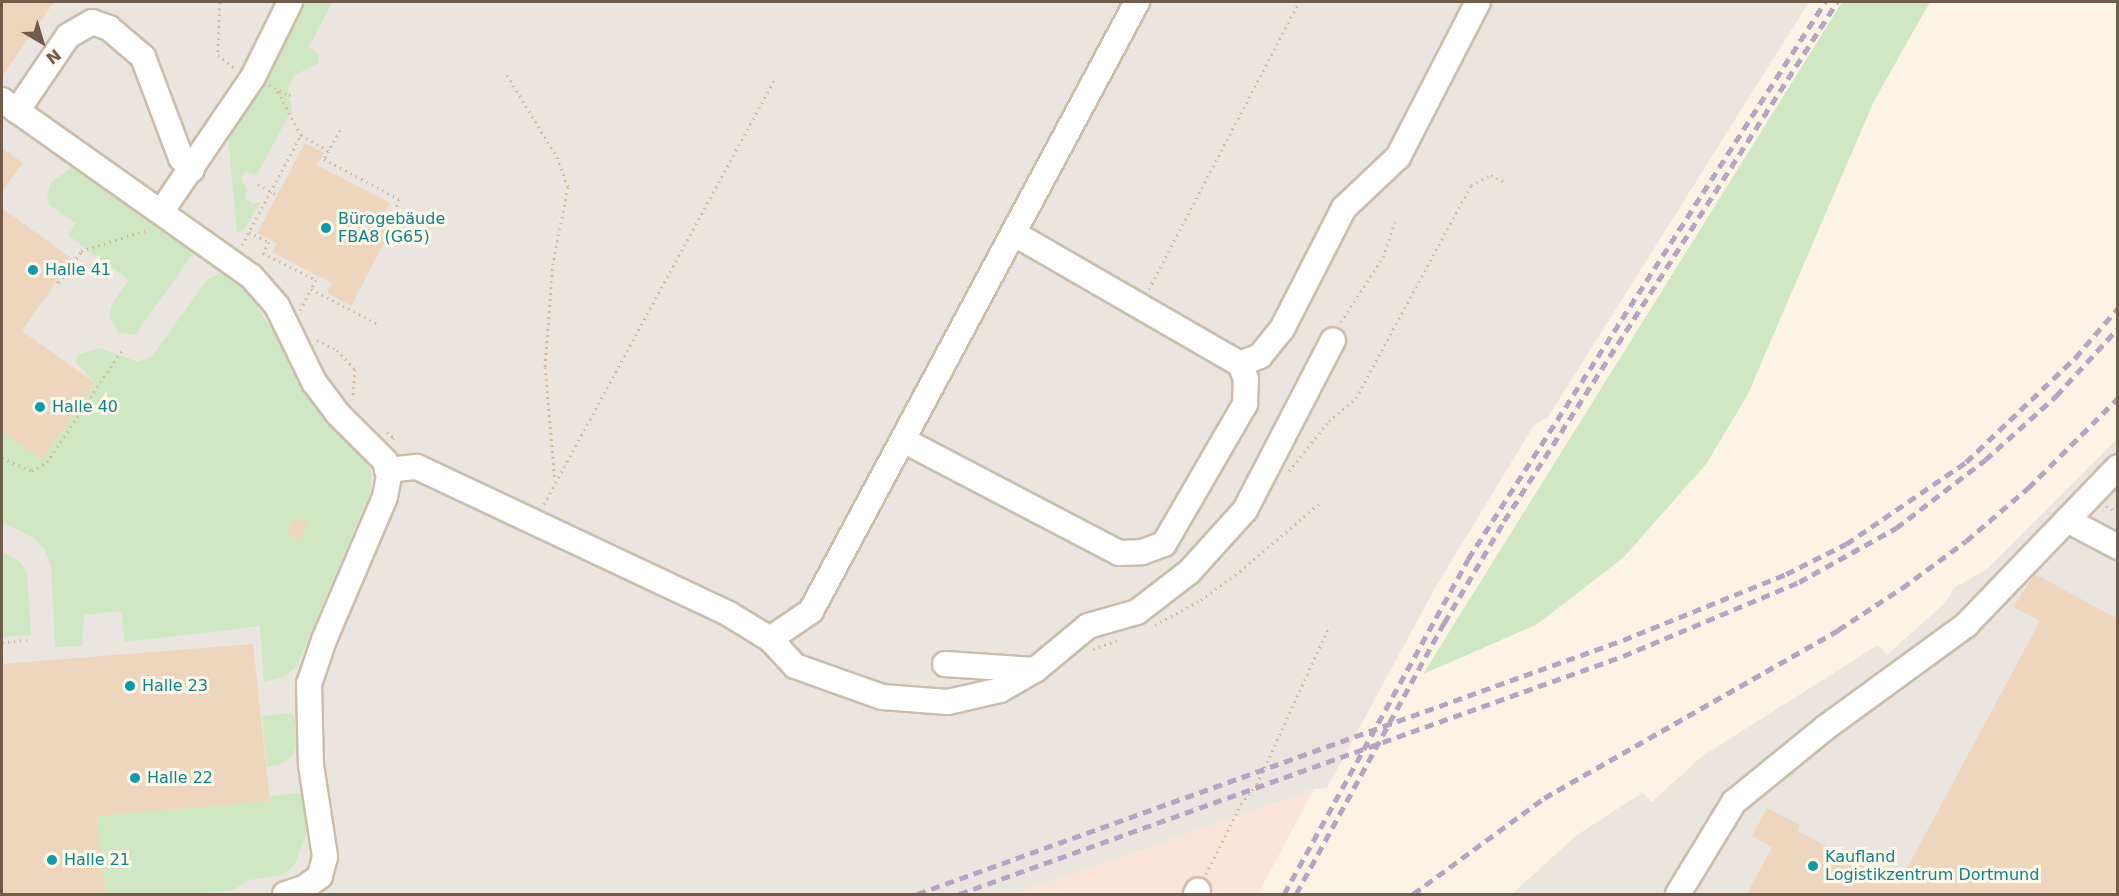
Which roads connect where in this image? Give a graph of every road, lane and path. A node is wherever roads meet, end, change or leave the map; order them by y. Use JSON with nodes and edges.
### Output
{"nodes":[{"id":1,"x":290,"y":2,"type":"edge"},
{"id":2,"x":1137,"y":2,"type":"edge"},
{"id":3,"x":1299,"y":2,"type":"edge"},
{"id":4,"x":1478,"y":2,"type":"edge"},
{"id":5,"x":507,"y":75,"type":"dead end"},
{"id":6,"x":776,"y":77,"type":"dead end"},
{"id":7,"x":277,"y":90,"type":"dead end"},
{"id":8,"x":9,"y":105,"type":"edge"},
{"id":9,"x":340,"y":130,"type":"dead end"},
{"id":10,"x":301,"y":135,"type":"junction"},
{"id":11,"x":329,"y":151,"type":"junction"},
{"id":12,"x":192,"y":170,"type":"junction"},
{"id":13,"x":1505,"y":182,"type":"dead end"},
{"id":14,"x":258,"y":184,"type":"dead end"},
{"id":15,"x":271,"y":191,"type":"junction"},
{"id":16,"x":278,"y":195,"type":"dead end"},
{"id":17,"x":168,"y":217,"type":"junction"},
{"id":18,"x":1395,"y":222,"type":"dead end"},
{"id":19,"x":429,"y":227,"type":"dead end"},
{"id":20,"x":249,"y":232,"type":"junction"},
{"id":21,"x":1013,"y":233,"type":"junction"},
{"id":22,"x":241,"y":246,"type":"dead end"},
{"id":23,"x":57,"y":281,"type":"dead end"},
{"id":24,"x":311,"y":290,"type":"junction"},
{"id":25,"x":1140,"y":306,"type":"junction"},
{"id":26,"x":284,"y":322,"type":"junction"},
{"id":27,"x":378,"y":324,"type":"dead end"},
{"id":28,"x":1333,"y":340,"type":"joint"},
{"id":29,"x":124,"y":347,"type":"dead end"},
{"id":30,"x":1240,"y":364,"type":"junction"},
{"id":31,"x":903,"y":440,"type":"junction"},
{"id":32,"x":2,"y":458,"type":"edge"},
{"id":33,"x":2118,"y":467,"type":"edge"},
{"id":34,"x":387,"y":470,"type":"junction"},
{"id":35,"x":1287,"y":474,"type":"dead end"},
{"id":36,"x":555,"y":482,"type":"junction"},
{"id":37,"x":2067,"y":520,"type":"junction"},
{"id":38,"x":535,"y":522,"type":"junction"},
{"id":39,"x":2118,"y":547,"type":"edge"},
{"id":40,"x":1328,"y":628,"type":"dead end"},
{"id":41,"x":770,"y":639,"type":"junction"},
{"id":42,"x":27,"y":640,"type":"dead end"},
{"id":43,"x":2,"y":642,"type":"edge"},
{"id":44,"x":945,"y":664,"type":"dead end"},
{"id":45,"x":975,"y":666,"type":"junction"},
{"id":46,"x":1035,"y":670,"type":"junction"},
{"id":47,"x":972,"y":697,"type":"junction"},
{"id":48,"x":1197,"y":892,"type":"edge"},
{"id":49,"x":285,"y":894,"type":"edge"},
{"id":50,"x":1678,"y":894,"type":"edge"}],
"edges":[{"from":1,"to":12,"type":"lane"},
{"from":2,"to":21,"type":"lane"},
{"from":3,"to":25,"type":"path"},
{"from":4,"to":30,"type":"lane"},
{"from":5,"to":36,"type":"path"},
{"from":6,"to":36,"type":"path"},
{"from":7,"to":10,"type":"path"},
{"from":8,"to":12,"type":"lane"},
{"from":8,"to":17,"type":"lane"},
{"from":9,"to":11,"type":"path"},
{"from":10,"to":11,"type":"path"},
{"from":10,"to":15,"type":"path"},
{"from":11,"to":19,"type":"path"},
{"from":12,"to":17,"type":"lane"},
{"from":13,"to":35,"type":"path"},
{"from":14,"to":15,"type":"path"},
{"from":15,"to":16,"type":"path"},
{"from":15,"to":20,"type":"path"},
{"from":17,"to":23,"type":"path"},
{"from":17,"to":26,"type":"lane"},
{"from":18,"to":28,"type":"path"},
{"from":20,"to":22,"type":"path"},
{"from":20,"to":24,"type":"path"},
{"from":21,"to":25,"type":"lane"},
{"from":21,"to":31,"type":"lane"},
{"from":24,"to":26,"type":"path"},
{"from":24,"to":27,"type":"path"},
{"from":25,"to":30,"type":"lane"},
{"from":26,"to":34,"type":"lane"},
{"from":28,"to":46,"type":"lane"},
{"from":29,"to":32,"type":"path"},
{"from":30,"to":31,"type":"lane"},
{"from":31,"to":41,"type":"lane"},
{"from":33,"to":37,"type":"lane"},
{"from":34,"to":38,"type":"lane"},
{"from":34,"to":49,"type":"lane"},
{"from":36,"to":38,"type":"path"},
{"from":37,"to":39,"type":"lane"},
{"from":37,"to":50,"type":"lane"},
{"from":38,"to":41,"type":"lane"},
{"from":40,"to":48,"type":"path"},
{"from":41,"to":47,"type":"lane"},
{"from":42,"to":43,"type":"path"},
{"from":44,"to":45,"type":"lane"},
{"from":45,"to":46,"type":"lane"},
{"from":45,"to":47,"type":"lane"},
{"from":46,"to":47,"type":"lane"}]}
